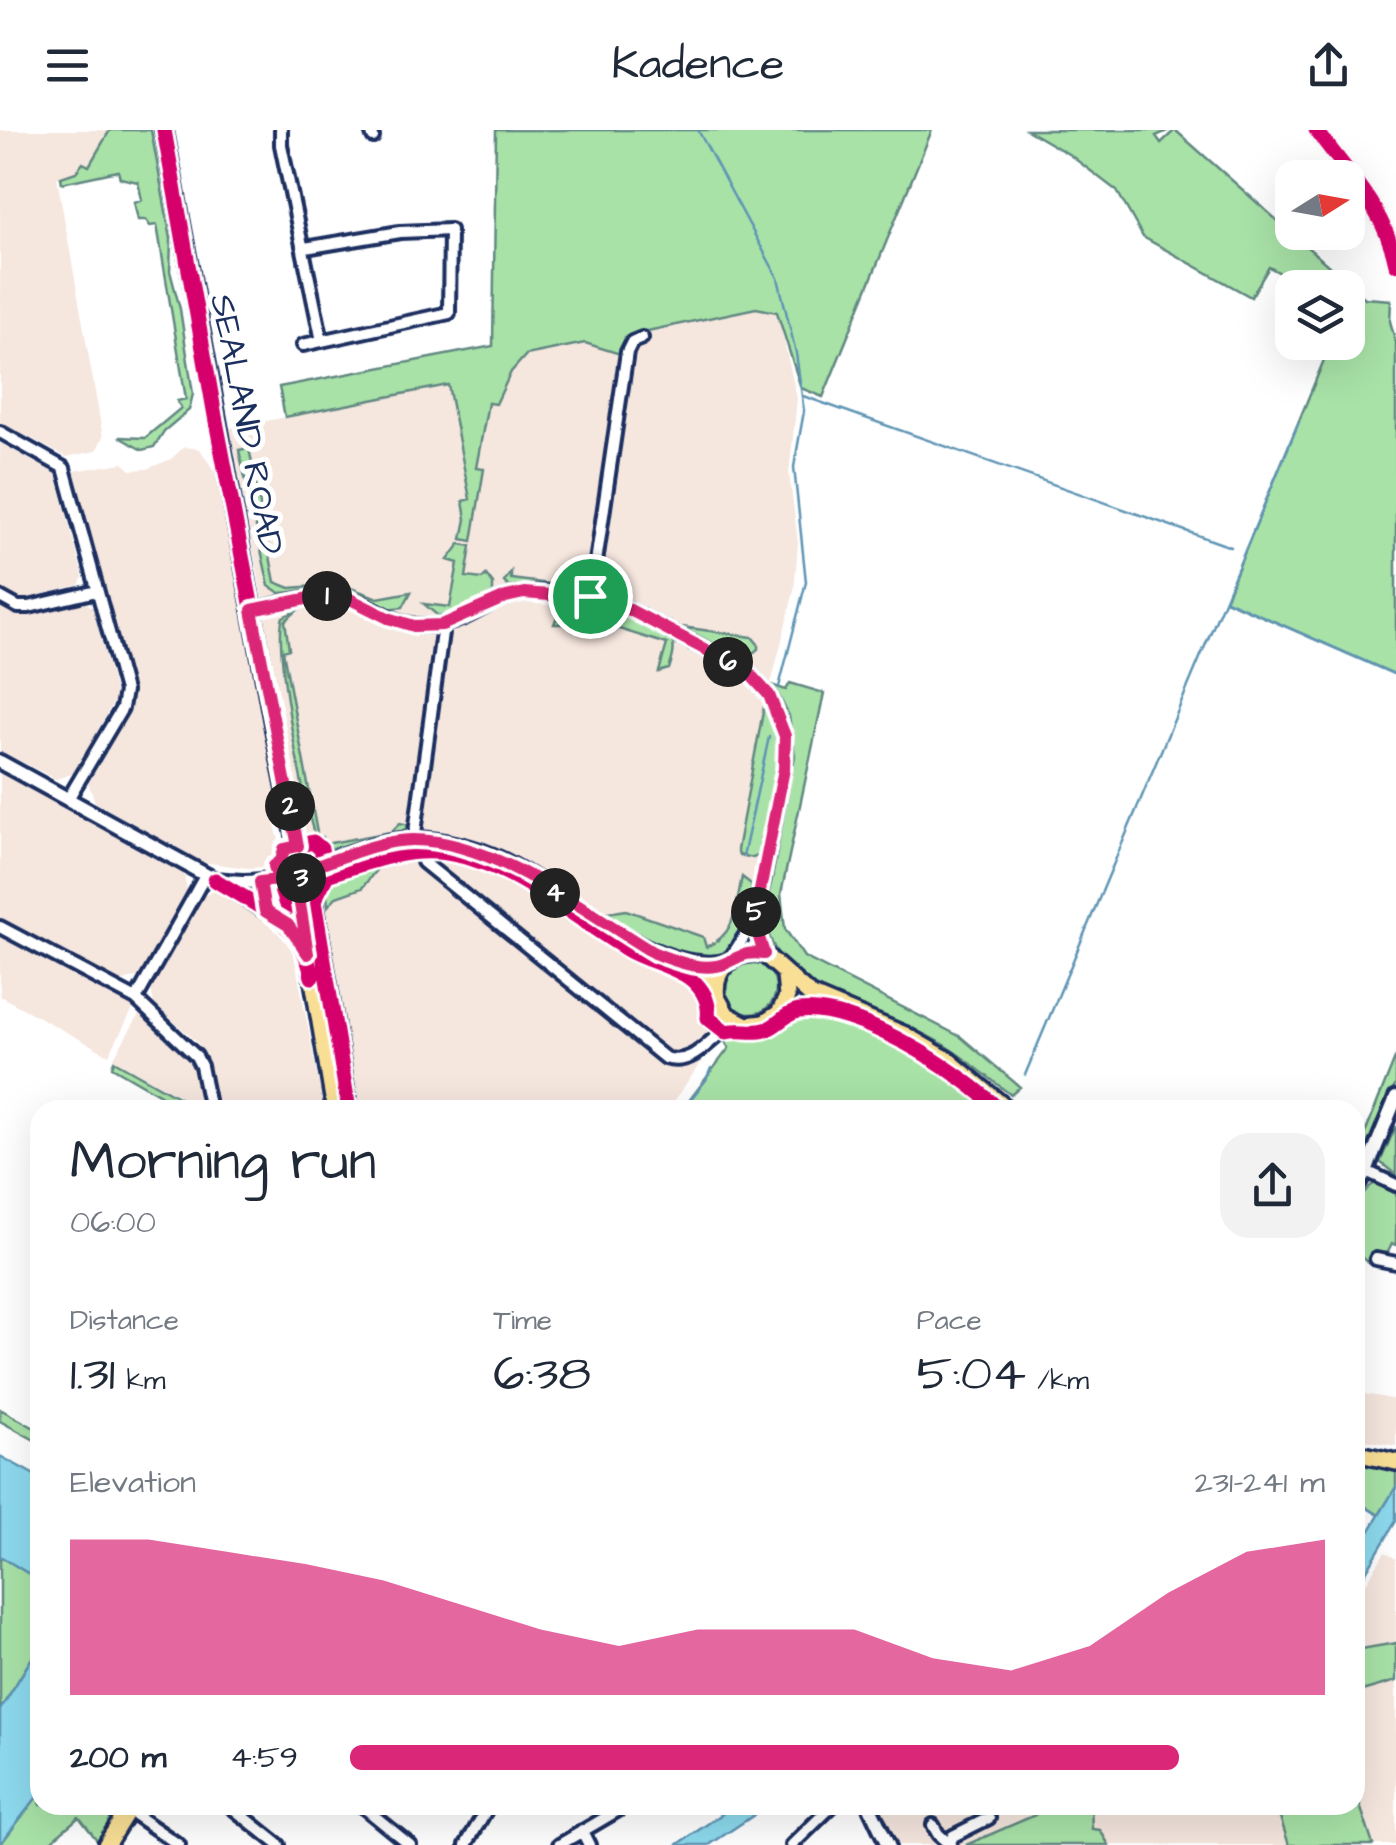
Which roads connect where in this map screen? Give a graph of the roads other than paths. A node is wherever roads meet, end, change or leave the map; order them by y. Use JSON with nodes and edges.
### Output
{"nodes":[{"id":1,"x":164,"y":130,"type":"edge"},
{"id":2,"x":281,"y":130,"type":"edge"},
{"id":3,"x":1323,"y":136,"type":"edge"},
{"id":4,"x":304,"y":248,"type":"junction"},
{"id":5,"x":1396,"y":264,"type":"edge"},
{"id":6,"x":642,"y":338,"type":"dead end"},
{"id":7,"x":322,"y":341,"type":"junction"},
{"id":8,"x":303,"y":344,"type":"dead end"},
{"id":9,"x":0,"y":432,"type":"edge"},
{"id":10,"x":97,"y":591,"type":"junction"},
{"id":11,"x":590,"y":596,"type":"junction"},
{"id":12,"x":0,"y":597,"type":"edge"},
{"id":13,"x":252,"y":610,"type":"junction"},
{"id":14,"x":442,"y":625,"type":"junction"},
{"id":15,"x":0,"y":762,"type":"edge"},
{"id":16,"x":68,"y":799,"type":"junction"},
{"id":17,"x":414,"y":840,"type":"junction"},
{"id":18,"x":423,"y":862,"type":"dead end"},
{"id":19,"x":302,"y":871,"type":"junction"},
{"id":20,"x":210,"y":878,"type":"junction"},
{"id":21,"x":260,"y":882,"type":"junction"},
{"id":22,"x":265,"y":911,"type":"junction"},
{"id":23,"x":754,"y":921,"type":"junction"},
{"id":24,"x":0,"y":927,"type":"edge"},
{"id":25,"x":308,"y":954,"type":"junction"},
{"id":26,"x":764,"y":954,"type":"junction"},
{"id":27,"x":728,"y":961,"type":"junction"},
{"id":28,"x":681,"y":963,"type":"junction"},
{"id":29,"x":784,"y":971,"type":"junction"},
{"id":30,"x":136,"y":999,"type":"junction"},
{"id":31,"x":718,"y":1002,"type":"junction"},
{"id":32,"x":824,"y":1003,"type":"junction"},
{"id":33,"x":784,"y":1005,"type":"junction"},
{"id":34,"x":738,"y":1022,"type":"junction"},
{"id":35,"x":708,"y":1042,"type":"junction"},
{"id":36,"x":1396,"y":1098,"type":"edge"},
{"id":37,"x":208,"y":1100,"type":"edge"},
{"id":38,"x":333,"y":1100,"type":"edge"},
{"id":39,"x":346,"y":1100,"type":"edge"},
{"id":40,"x":996,"y":1100,"type":"edge"},
{"id":41,"x":1366,"y":1171,"type":"joint"},
{"id":42,"x":1396,"y":1186,"type":"edge"},
{"id":43,"x":1376,"y":1258,"type":"dead end"},
{"id":44,"x":1396,"y":1263,"type":"edge"},
{"id":45,"x":1365,"y":1455,"type":"edge"},
{"id":46,"x":1396,"y":1462,"type":"edge"},
{"id":47,"x":125,"y":1815,"type":"edge"},
{"id":48,"x":139,"y":1815,"type":"edge"},
{"id":49,"x":242,"y":1815,"type":"edge"},
{"id":50,"x":373,"y":1815,"type":"edge"},
{"id":51,"x":483,"y":1815,"type":"edge"},
{"id":52,"x":610,"y":1815,"type":"edge"},
{"id":53,"x":822,"y":1815,"type":"edge"},
{"id":54,"x":874,"y":1815,"type":"edge"},
{"id":55,"x":989,"y":1818,"type":"dead end"},
{"id":56,"x":934,"y":1825,"type":"dead end"},
{"id":57,"x":582,"y":1831,"type":"junction"},
{"id":58,"x":106,"y":1845,"type":"edge"},
{"id":59,"x":180,"y":1845,"type":"edge"},
{"id":60,"x":279,"y":1845,"type":"edge"},
{"id":61,"x":410,"y":1845,"type":"edge"},
{"id":62,"x":466,"y":1845,"type":"edge"},
{"id":63,"x":558,"y":1845,"type":"edge"},
{"id":64,"x":590,"y":1845,"type":"edge"},
{"id":65,"x":792,"y":1845,"type":"edge"},
{"id":66,"x":888,"y":1845,"type":"edge"},
{"id":67,"x":949,"y":1845,"type":"edge"}],
"edges":[{"from":1,"to":13,"type":"main road","name":"SEALAND ROAD"},
{"from":2,"to":4,"type":"street"},
{"from":3,"to":5,"type":"street"},
{"from":4,"to":7,"type":"street"},
{"from":4,"to":7,"type":"street"},
{"from":6,"to":11,"type":"street"},
{"from":7,"to":8,"type":"street"},
{"from":9,"to":10,"type":"street"},
{"from":10,"to":12,"type":"street"},
{"from":10,"to":16,"type":"street"},
{"from":11,"to":14,"type":"street"},
{"from":11,"to":23,"type":"street"},
{"from":13,"to":14,"type":"street"},
{"from":13,"to":19,"type":"main road","name":"SEALAND ROAD"},
{"from":14,"to":17,"type":"street"},
{"from":15,"to":16,"type":"street"},
{"from":16,"to":20,"type":"street"},
{"from":17,"to":19,"type":"main road"},
{"from":17,"to":28,"type":"main road"},
{"from":18,"to":35,"type":"street"},
{"from":19,"to":21,"type":"street"},
{"from":19,"to":25,"type":"main road","name":"SEALAND ROAD"},
{"from":19,"to":39,"type":"main road","name":"SEALAND ROAD"},
{"from":20,"to":21,"type":"street"},
{"from":20,"to":22,"type":"street"},
{"from":20,"to":30,"type":"street"},
{"from":21,"to":22,"type":"street"},
{"from":22,"to":25,"type":"street"},
{"from":23,"to":26,"type":"street"},
{"from":23,"to":27,"type":"street"},
{"from":24,"to":30,"type":"street"},
{"from":25,"to":38,"type":"main road","name":"SEALAND ROAD"},
{"from":26,"to":27,"type":"main road"},
{"from":26,"to":29,"type":"main road"},
{"from":27,"to":28,"type":"main road"},
{"from":27,"to":31,"type":"main road"},
{"from":28,"to":31,"type":"main road"},
{"from":29,"to":32,"type":"main road"},
{"from":29,"to":33,"type":"main road"},
{"from":30,"to":37,"type":"street"},
{"from":31,"to":34,"type":"main road"},
{"from":31,"to":35,"type":"street"},
{"from":32,"to":33,"type":"main road"},
{"from":32,"to":40,"type":"main road"},
{"from":33,"to":34,"type":"main road"},
{"from":34,"to":35,"type":"street"},
{"from":36,"to":41,"type":"street"},
{"from":41,"to":42,"type":"street"},
{"from":43,"to":44,"type":"street"},
{"from":45,"to":46,"type":"main road"},
{"from":47,"to":58,"type":"main road"},
{"from":48,"to":59,"type":"street"},
{"from":49,"to":60,"type":"street"},
{"from":50,"to":61,"type":"street"},
{"from":51,"to":62,"type":"street"},
{"from":52,"to":57,"type":"street"},
{"from":53,"to":65,"type":"street"},
{"from":54,"to":66,"type":"street"},
{"from":55,"to":67,"type":"street"},
{"from":56,"to":67,"type":"street"},
{"from":57,"to":63,"type":"street"},
{"from":57,"to":64,"type":"street"}]}
